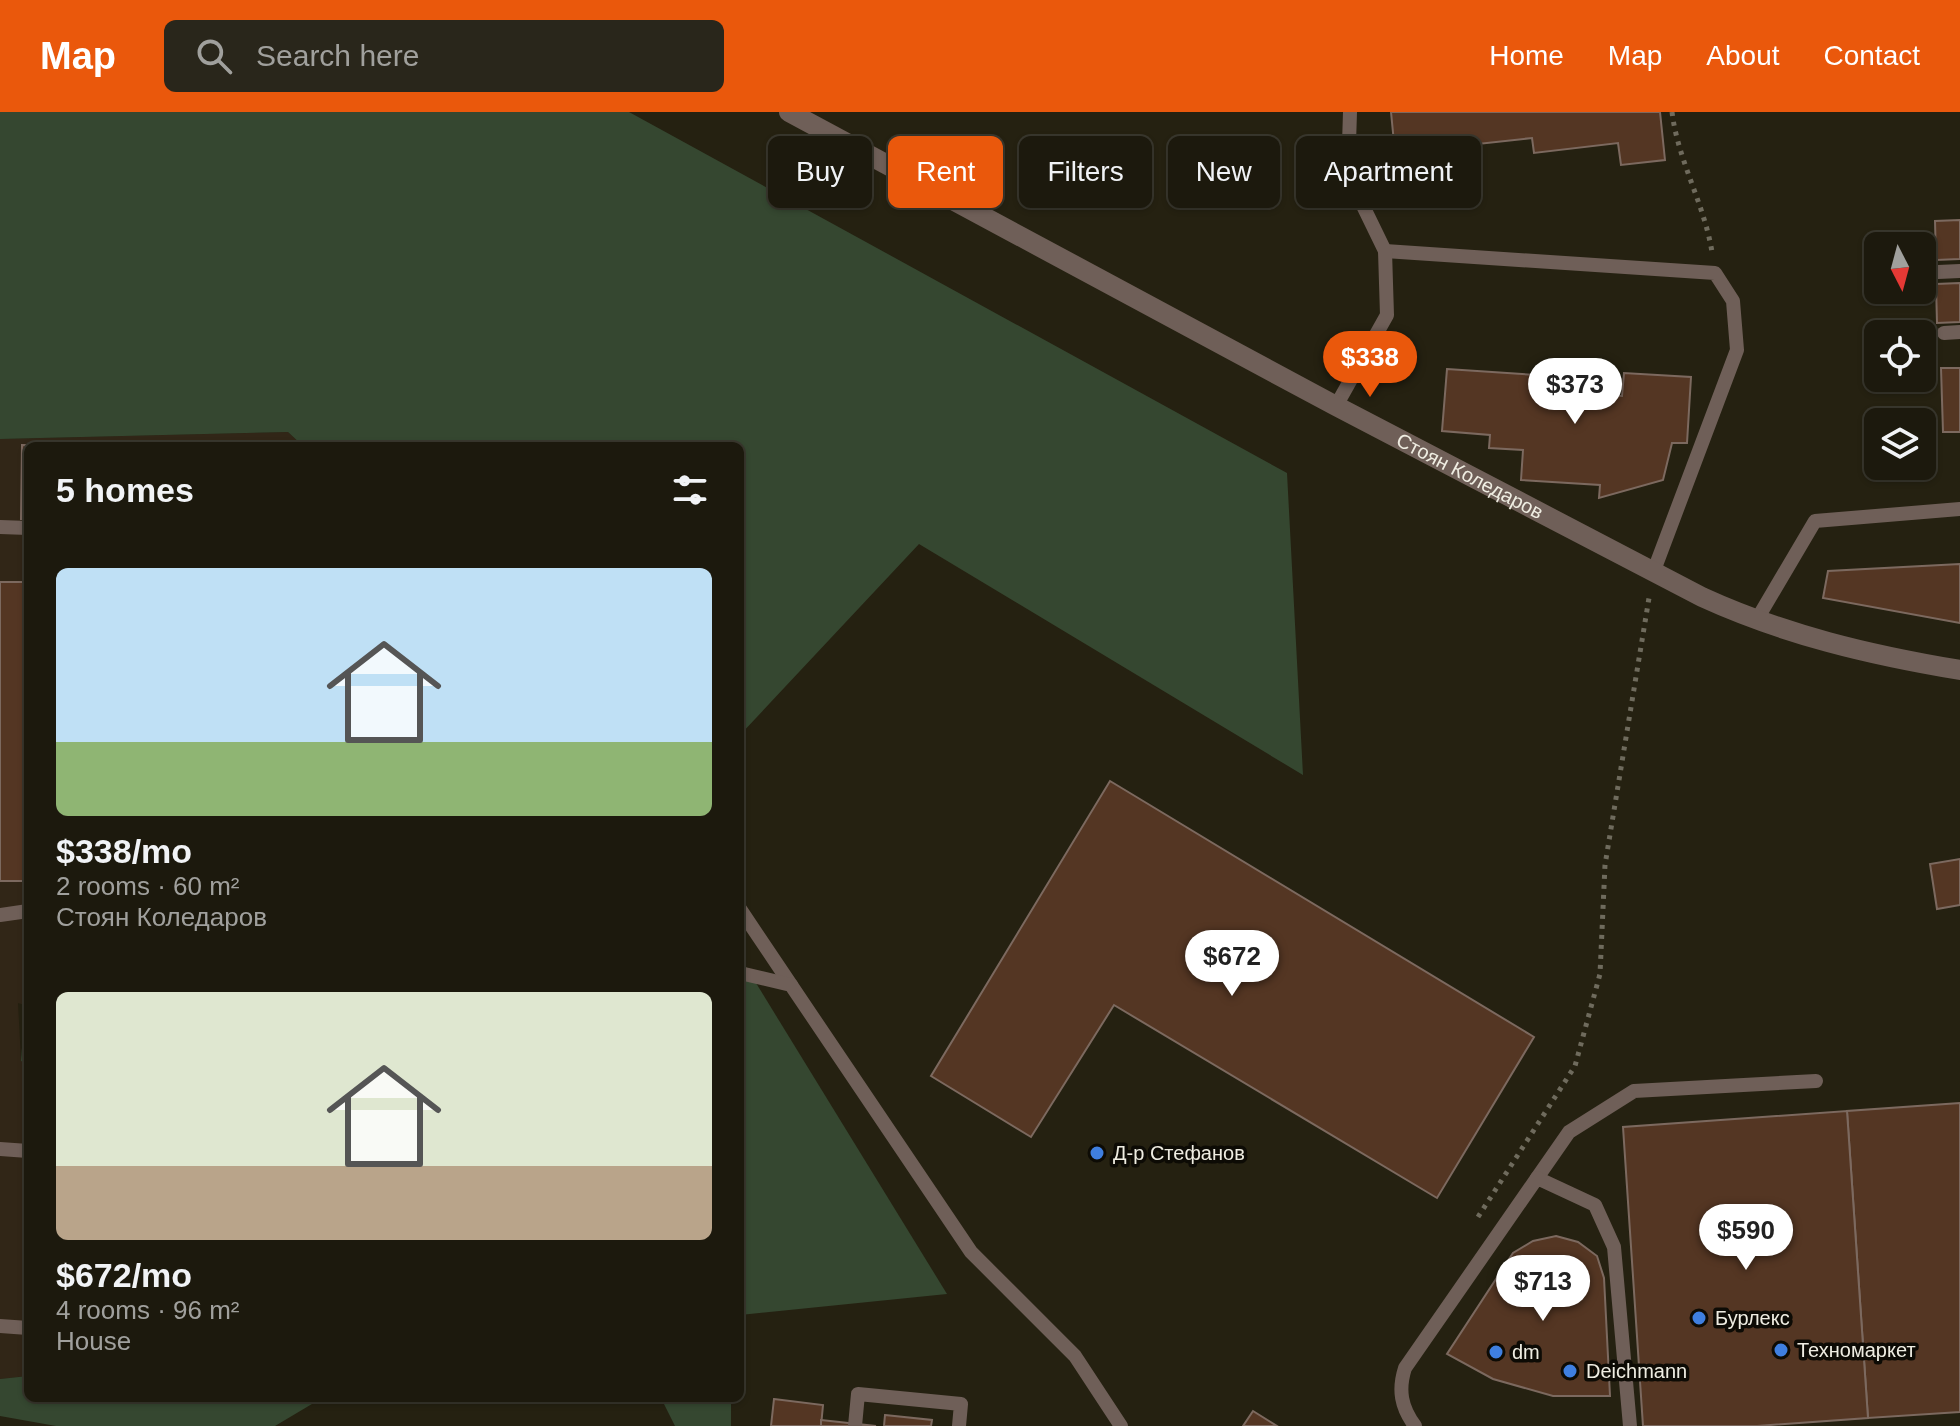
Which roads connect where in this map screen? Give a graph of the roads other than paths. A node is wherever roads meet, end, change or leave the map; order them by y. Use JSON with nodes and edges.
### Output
{"nodes":[{"id":1,"x":789,"y":112,"type":"edge"},
{"id":2,"x":1350,"y":112,"type":"edge"},
{"id":3,"x":1385,"y":251,"type":"junction"},
{"id":4,"x":1960,"y":271,"type":"edge"},
{"id":5,"x":1938,"y":272,"type":"dead end"},
{"id":6,"x":1960,"y":332,"type":"edge"},
{"id":7,"x":1944,"y":333,"type":"dead end"},
{"id":8,"x":1336,"y":406,"type":"junction"},
{"id":9,"x":1960,"y":509,"type":"edge"},
{"id":10,"x":0,"y":527,"type":"edge"},
{"id":11,"x":24,"y":528,"type":"edge"},
{"id":12,"x":1653,"y":573,"type":"junction"},
{"id":13,"x":1756,"y":621,"type":"junction"},
{"id":14,"x":1960,"y":670,"type":"edge"},
{"id":15,"x":24,"y":912,"type":"edge"},
{"id":16,"x":0,"y":915,"type":"edge"},
{"id":17,"x":744,"y":915,"type":"edge"},
{"id":18,"x":744,"y":974,"type":"edge"},
{"id":19,"x":791,"y":985,"type":"junction"},
{"id":20,"x":1816,"y":1081,"type":"dead end"},
{"id":21,"x":0,"y":1149,"type":"edge"},
{"id":22,"x":24,"y":1151,"type":"edge"},
{"id":23,"x":1537,"y":1178,"type":"junction"},
{"id":24,"x":0,"y":1326,"type":"edge"},
{"id":25,"x":24,"y":1328,"type":"edge"},
{"id":26,"x":855,"y":1426,"type":"edge"},
{"id":27,"x":959,"y":1426,"type":"edge"},
{"id":28,"x":1121,"y":1426,"type":"edge"},
{"id":29,"x":1415,"y":1426,"type":"edge"},
{"id":30,"x":1630,"y":1426,"type":"edge"}],
"edges":[{"from":1,"to":8,"type":"street","name":"Стоян Коледаров"},
{"from":2,"to":3,"type":"lane"},
{"from":3,"to":8,"type":"lane"},
{"from":3,"to":12,"type":"lane"},
{"from":4,"to":5,"type":"lane"},
{"from":6,"to":7,"type":"lane"},
{"from":8,"to":12,"type":"street","name":"Стоян Коледаров"},
{"from":9,"to":13,"type":"lane"},
{"from":10,"to":11,"type":"lane"},
{"from":12,"to":13,"type":"street","name":"Стоян Коледаров"},
{"from":13,"to":14,"type":"street","name":"Стоян Коледаров"},
{"from":15,"to":16,"type":"lane"},
{"from":17,"to":19,"type":"lane"},
{"from":18,"to":19,"type":"lane"},
{"from":19,"to":28,"type":"lane"},
{"from":20,"to":23,"type":"lane"},
{"from":21,"to":22,"type":"lane"},
{"from":23,"to":29,"type":"lane"},
{"from":23,"to":30,"type":"lane"},
{"from":24,"to":25,"type":"lane"},
{"from":26,"to":27,"type":"lane"}]}
